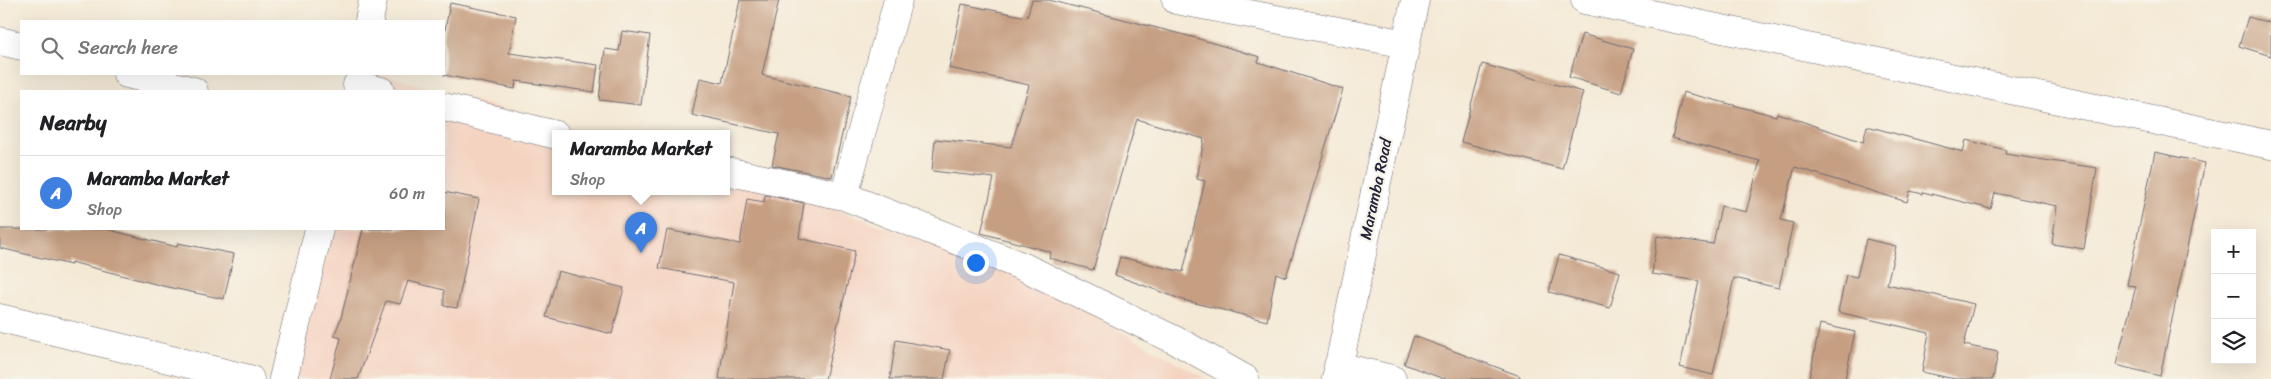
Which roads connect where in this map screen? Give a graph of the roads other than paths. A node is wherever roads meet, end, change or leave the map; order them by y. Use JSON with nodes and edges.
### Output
{"nodes":[{"id":1,"x":373,"y":0,"type":"edge"},
{"id":2,"x":898,"y":0,"type":"edge"},
{"id":3,"x":1176,"y":0,"type":"edge"},
{"id":4,"x":1415,"y":0,"type":"edge"},
{"id":5,"x":1585,"y":0,"type":"edge"},
{"id":6,"x":369,"y":20,"type":"edge"},
{"id":7,"x":0,"y":41,"type":"edge"},
{"id":8,"x":1406,"y":44,"type":"junction"},
{"id":9,"x":20,"y":46,"type":"edge"},
{"id":10,"x":131,"y":75,"type":"edge"},
{"id":11,"x":190,"y":90,"type":"edge"},
{"id":12,"x":445,"y":107,"type":"edge"},
{"id":13,"x":552,"y":134,"type":"edge"},
{"id":14,"x":2271,"y":145,"type":"edge"},
{"id":15,"x":730,"y":172,"type":"edge"},
{"id":16,"x":844,"y":196,"type":"junction"},
{"id":17,"x":319,"y":230,"type":"edge"},
{"id":18,"x":0,"y":318,"type":"edge"},
{"id":19,"x":1337,"y":373,"type":"edge"},
{"id":20,"x":247,"y":379,"type":"edge"},
{"id":21,"x":283,"y":379,"type":"edge"},
{"id":22,"x":1245,"y":379,"type":"edge"},
{"id":23,"x":1392,"y":379,"type":"edge"}],
"edges":[{"from":1,"to":6,"type":"street"},
{"from":2,"to":16,"type":"street"},
{"from":3,"to":8,"type":"street"},
{"from":4,"to":8,"type":"street","name":"Maramba Road"},
{"from":5,"to":14,"type":"street"},
{"from":7,"to":9,"type":"street"},
{"from":8,"to":19,"type":"street","name":"Maramba Road"},
{"from":10,"to":11,"type":"street"},
{"from":12,"to":13,"type":"street"},
{"from":15,"to":16,"type":"street"},
{"from":16,"to":22,"type":"street"},
{"from":17,"to":21,"type":"street"},
{"from":18,"to":20,"type":"street"},
{"from":19,"to":23,"type":"street"}]}
